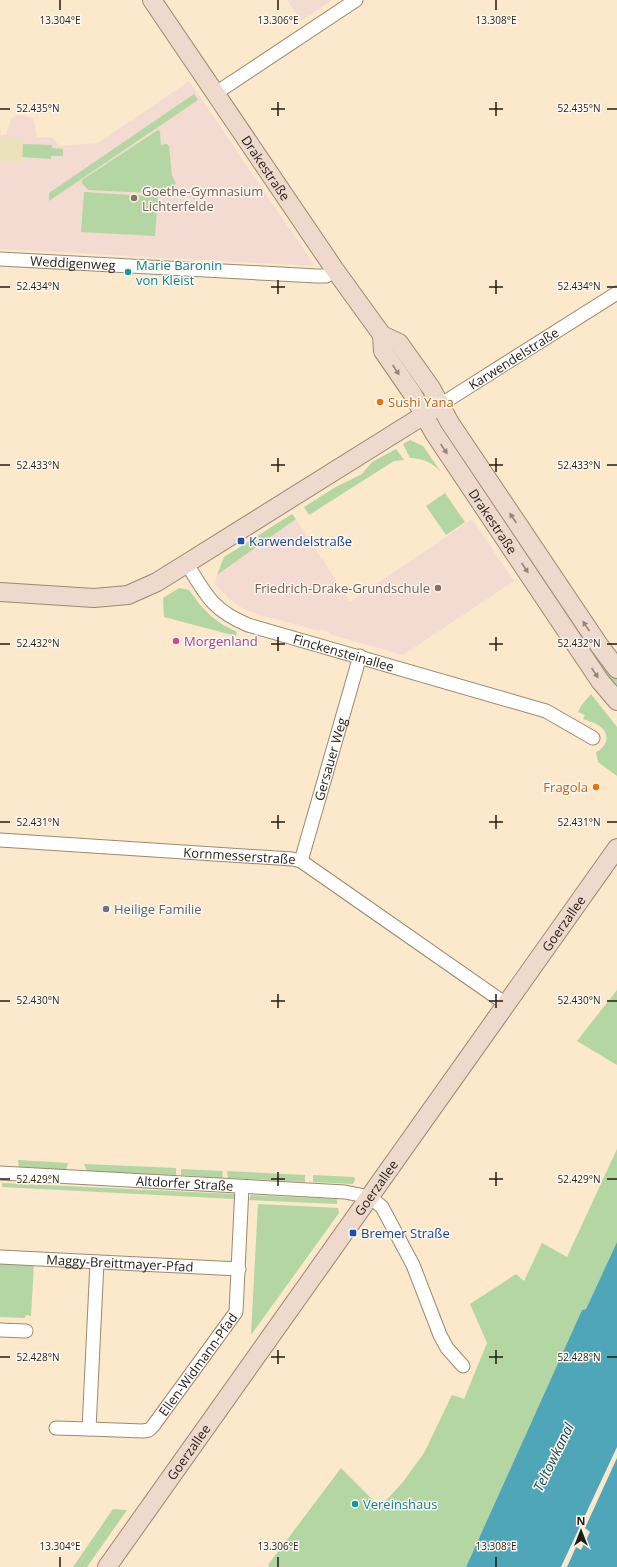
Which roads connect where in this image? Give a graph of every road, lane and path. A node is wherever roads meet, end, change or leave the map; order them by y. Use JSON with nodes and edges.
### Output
{"nodes":[{"id":1,"x":152,"y":0,"type":"edge"},
{"id":2,"x":356,"y":0,"type":"edge"},
{"id":3,"x":216,"y":93,"type":"junction"},
{"id":4,"x":0,"y":259,"type":"edge"},
{"id":5,"x":335,"y":270,"type":"junction"},
{"id":6,"x":617,"y":293,"type":"edge"},
{"id":7,"x":382,"y":335,"type":"junction"},
{"id":8,"x":440,"y":405,"type":"junction"},
{"id":9,"x":424,"y":416,"type":"junction"},
{"id":10,"x":187,"y":564,"type":"junction"},
{"id":11,"x":0,"y":592,"type":"edge"},
{"id":12,"x":360,"y":656,"type":"junction"},
{"id":13,"x":617,"y":669,"type":"edge"},
{"id":14,"x":617,"y":702,"type":"edge"},
{"id":15,"x":593,"y":738,"type":"dead end"},
{"id":16,"x":0,"y":840,"type":"edge"},
{"id":17,"x":617,"y":848,"type":"edge"},
{"id":18,"x":301,"y":862,"type":"junction"},
{"id":19,"x":506,"y":1004,"type":"junction"},
{"id":20,"x":0,"y":1173,"type":"edge"},
{"id":21,"x":242,"y":1187,"type":"junction"},
{"id":22,"x":370,"y":1197,"type":"junction"},
{"id":23,"x":0,"y":1257,"type":"edge"},
{"id":24,"x":97,"y":1262,"type":"junction"},
{"id":25,"x":239,"y":1269,"type":"junction"},
{"id":26,"x":0,"y":1330,"type":"edge"},
{"id":27,"x":26,"y":1331,"type":"dead end"},
{"id":28,"x":462,"y":1366,"type":"dead end"},
{"id":29,"x":56,"y":1428,"type":"dead end"},
{"id":30,"x":89,"y":1429,"type":"junction"},
{"id":31,"x":106,"y":1567,"type":"edge"}],
"edges":[{"from":1,"to":3,"type":"main road","name":"Drakestraße"},
{"from":2,"to":3,"type":"street"},
{"from":3,"to":5,"type":"main road","name":"Drakestraße"},
{"from":4,"to":5,"type":"street","name":"Weddigenweg"},
{"from":5,"to":7,"type":"main road","name":"Drakestraße"},
{"from":6,"to":8,"type":"street","name":"Karwendelstraße"},
{"from":7,"to":8,"type":"main road","name":"Drakestraße"},
{"from":7,"to":9,"type":"main road","name":"Drakestraße","one_way":true},
{"from":8,"to":9,"type":"main road","name":"Karwendelstraße"},
{"from":13,"to":8,"type":"main road","name":"Drakestraße","one_way":true},
{"from":9,"to":10,"type":"main road","name":"Karwendelstraße"},
{"from":9,"to":14,"type":"main road","name":"Drakestraße","one_way":true},
{"from":10,"to":11,"type":"main road"},
{"from":10,"to":12,"type":"street","name":"Finckensteinallee"},
{"from":12,"to":15,"type":"street","name":"Finckensteinallee"},
{"from":12,"to":18,"type":"street","name":"Gersauer Weg"},
{"from":16,"to":18,"type":"street","name":"Kornmesserstraße"},
{"from":17,"to":19,"type":"main road","name":"Goerzallee"},
{"from":18,"to":19,"type":"street","name":"Kornmesserstraße"},
{"from":19,"to":22,"type":"main road","name":"Goerzallee"},
{"from":20,"to":21,"type":"street","name":"Altdorfer Straße"},
{"from":21,"to":22,"type":"street","name":"Altdorfer Straße"},
{"from":21,"to":25,"type":"street","name":"Ellen-Widmann-Pfad"},
{"from":22,"to":28,"type":"street"},
{"from":22,"to":31,"type":"main road","name":"Goerzallee"},
{"from":23,"to":24,"type":"street","name":"Maggy-Breittmayer-Pfad"},
{"from":24,"to":25,"type":"street","name":"Maggy-Breittmayer-Pfad"},
{"from":24,"to":30,"type":"street"},
{"from":25,"to":30,"type":"street","name":"Ellen-Widmann-Pfad"},
{"from":26,"to":27,"type":"street"},
{"from":29,"to":30,"type":"street","name":"Ellen-Widmann-Pfad"}]}
